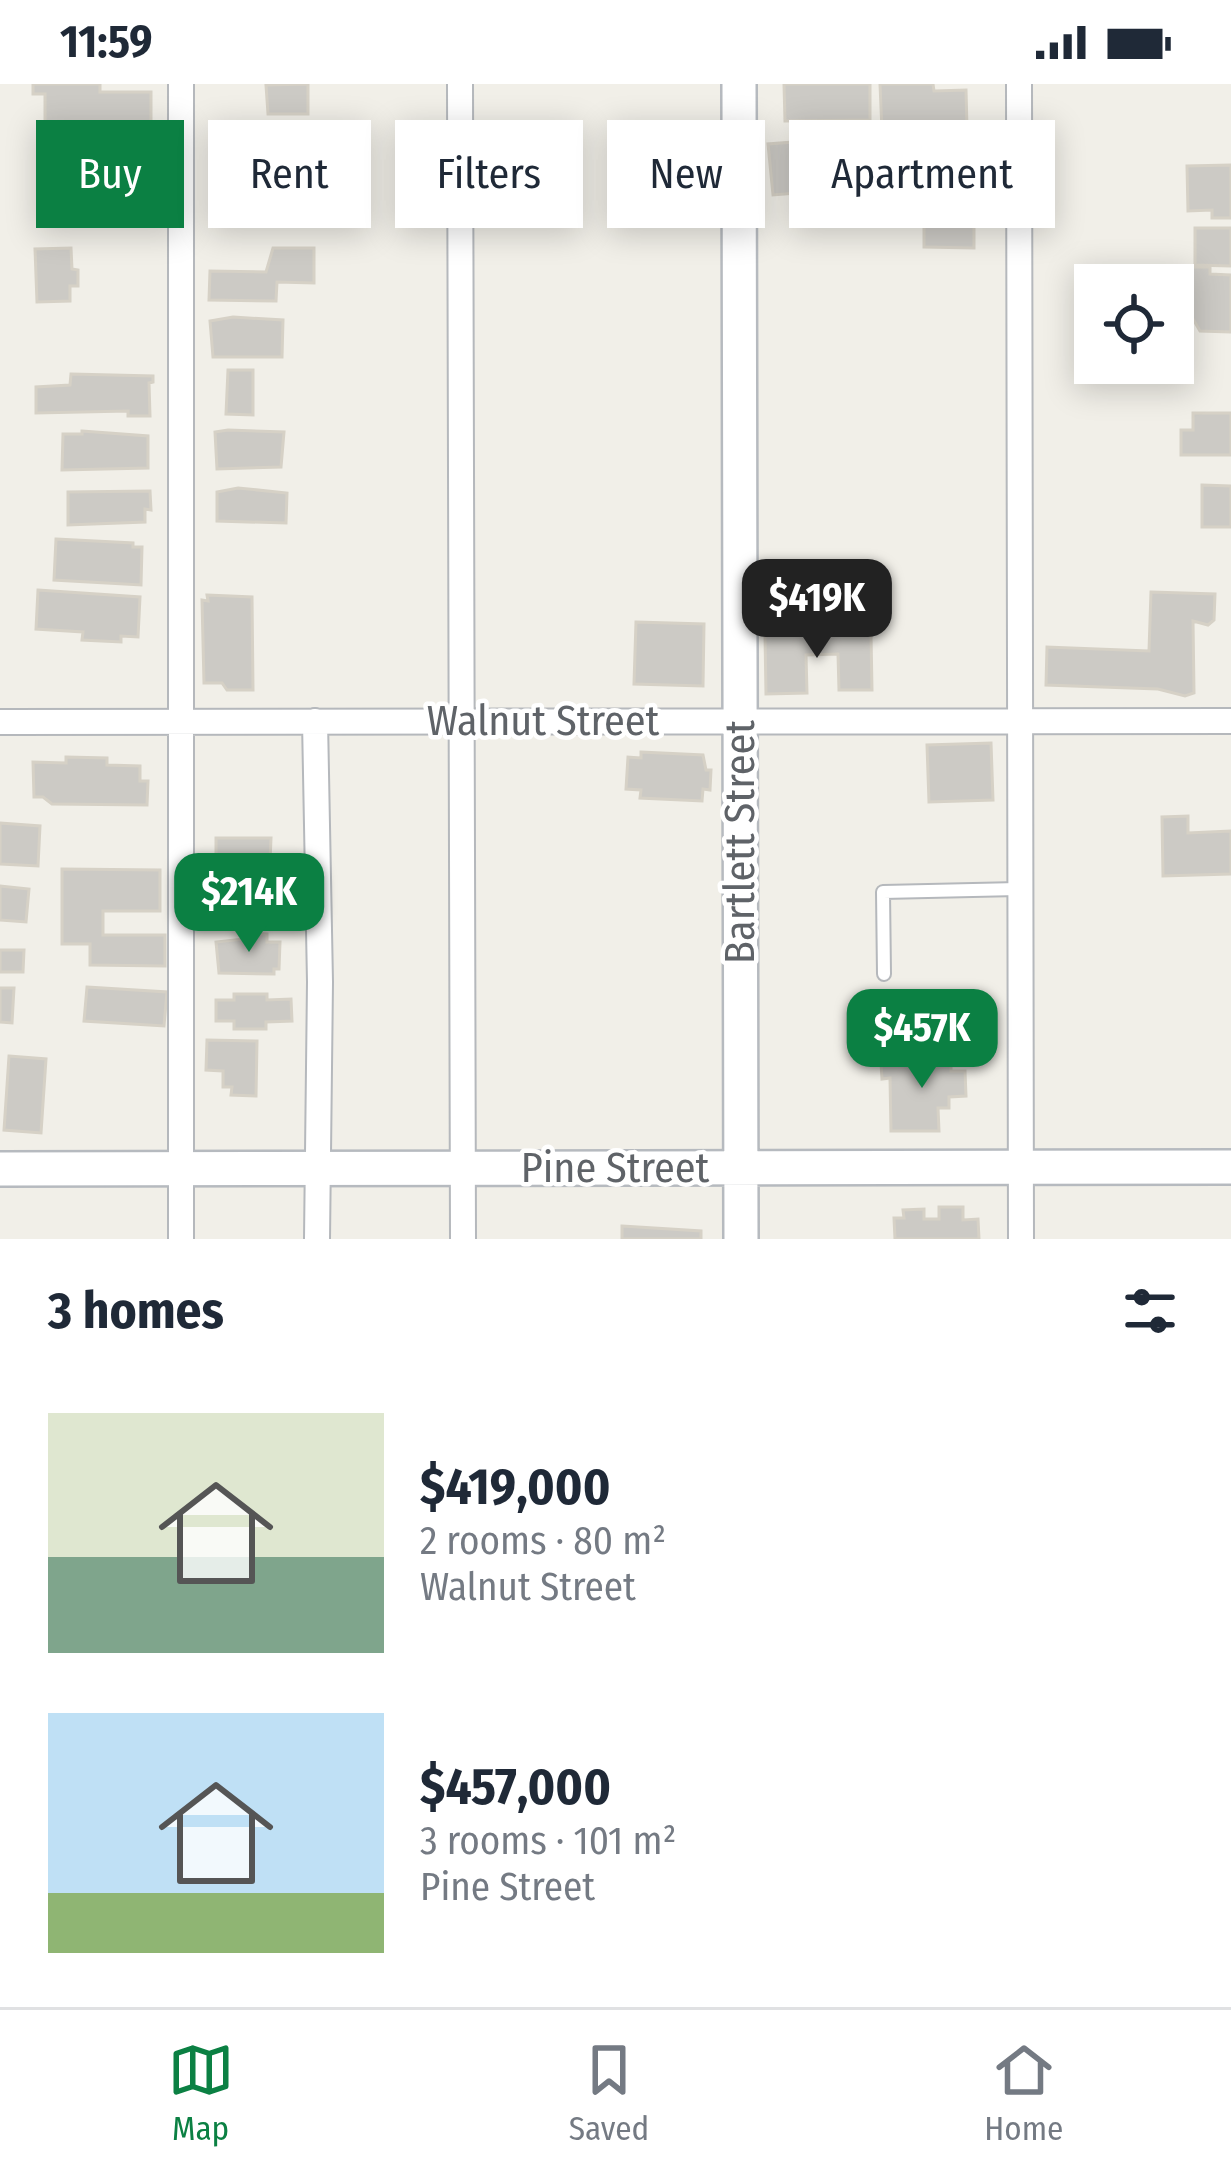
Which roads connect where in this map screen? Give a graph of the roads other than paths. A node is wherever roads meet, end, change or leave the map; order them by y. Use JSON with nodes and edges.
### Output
{"nodes":[{"id":1,"x":181,"y":84,"type":"edge"},
{"id":2,"x":460,"y":84,"type":"edge"},
{"id":3,"x":739,"y":84,"type":"edge"},
{"id":4,"x":1019,"y":84,"type":"edge"},
{"id":5,"x":183,"y":721,"type":"junction"},
{"id":6,"x":315,"y":721,"type":"junction"},
{"id":7,"x":462,"y":721,"type":"junction"},
{"id":8,"x":740,"y":721,"type":"junction"},
{"id":9,"x":1020,"y":721,"type":"junction"},
{"id":10,"x":1231,"y":721,"type":"edge"},
{"id":11,"x":0,"y":722,"type":"edge"},
{"id":12,"x":1020,"y":889,"type":"junction"},
{"id":13,"x":884,"y":974,"type":"dead end"},
{"id":14,"x":741,"y":1167,"type":"junction"},
{"id":15,"x":1020,"y":1167,"type":"junction"},
{"id":16,"x":1231,"y":1167,"type":"edge"},
{"id":17,"x":463,"y":1168,"type":"junction"},
{"id":18,"x":0,"y":1169,"type":"edge"},
{"id":19,"x":181,"y":1169,"type":"junction"},
{"id":20,"x":317,"y":1169,"type":"junction"},
{"id":21,"x":182,"y":1239,"type":"edge"},
{"id":22,"x":317,"y":1239,"type":"edge"},
{"id":23,"x":463,"y":1239,"type":"edge"},
{"id":24,"x":741,"y":1239,"type":"edge"},
{"id":25,"x":1021,"y":1239,"type":"edge"}],
"edges":[{"from":1,"to":5,"type":"street"},
{"from":2,"to":7,"type":"street"},
{"from":3,"to":8,"type":"main road","name":"Bartlett Street"},
{"from":4,"to":9,"type":"street"},
{"from":5,"to":6,"type":"street","name":"Walnut Street"},
{"from":5,"to":11,"type":"street","name":"Walnut Street"},
{"from":5,"to":19,"type":"street"},
{"from":6,"to":7,"type":"street","name":"Walnut Street"},
{"from":6,"to":20,"type":"street"},
{"from":7,"to":8,"type":"street","name":"Walnut Street"},
{"from":7,"to":17,"type":"street"},
{"from":8,"to":9,"type":"street","name":"Walnut Street"},
{"from":8,"to":14,"type":"main road","name":"Bartlett Street"},
{"from":9,"to":10,"type":"street","name":"Walnut Street"},
{"from":9,"to":12,"type":"street"},
{"from":12,"to":13,"type":"lane"},
{"from":12,"to":15,"type":"street"},
{"from":14,"to":15,"type":"main road","name":"Pine Street"},
{"from":14,"to":17,"type":"main road","name":"Pine Street"},
{"from":14,"to":24,"type":"main road","name":"Bartlett Street"},
{"from":15,"to":16,"type":"main road","name":"Pine Street"},
{"from":15,"to":25,"type":"street"},
{"from":17,"to":20,"type":"main road","name":"Pine Street"},
{"from":17,"to":23,"type":"street"},
{"from":18,"to":19,"type":"main road","name":"Pine Street"},
{"from":19,"to":20,"type":"main road","name":"Pine Street"},
{"from":19,"to":21,"type":"street"},
{"from":20,"to":22,"type":"street"}]}
